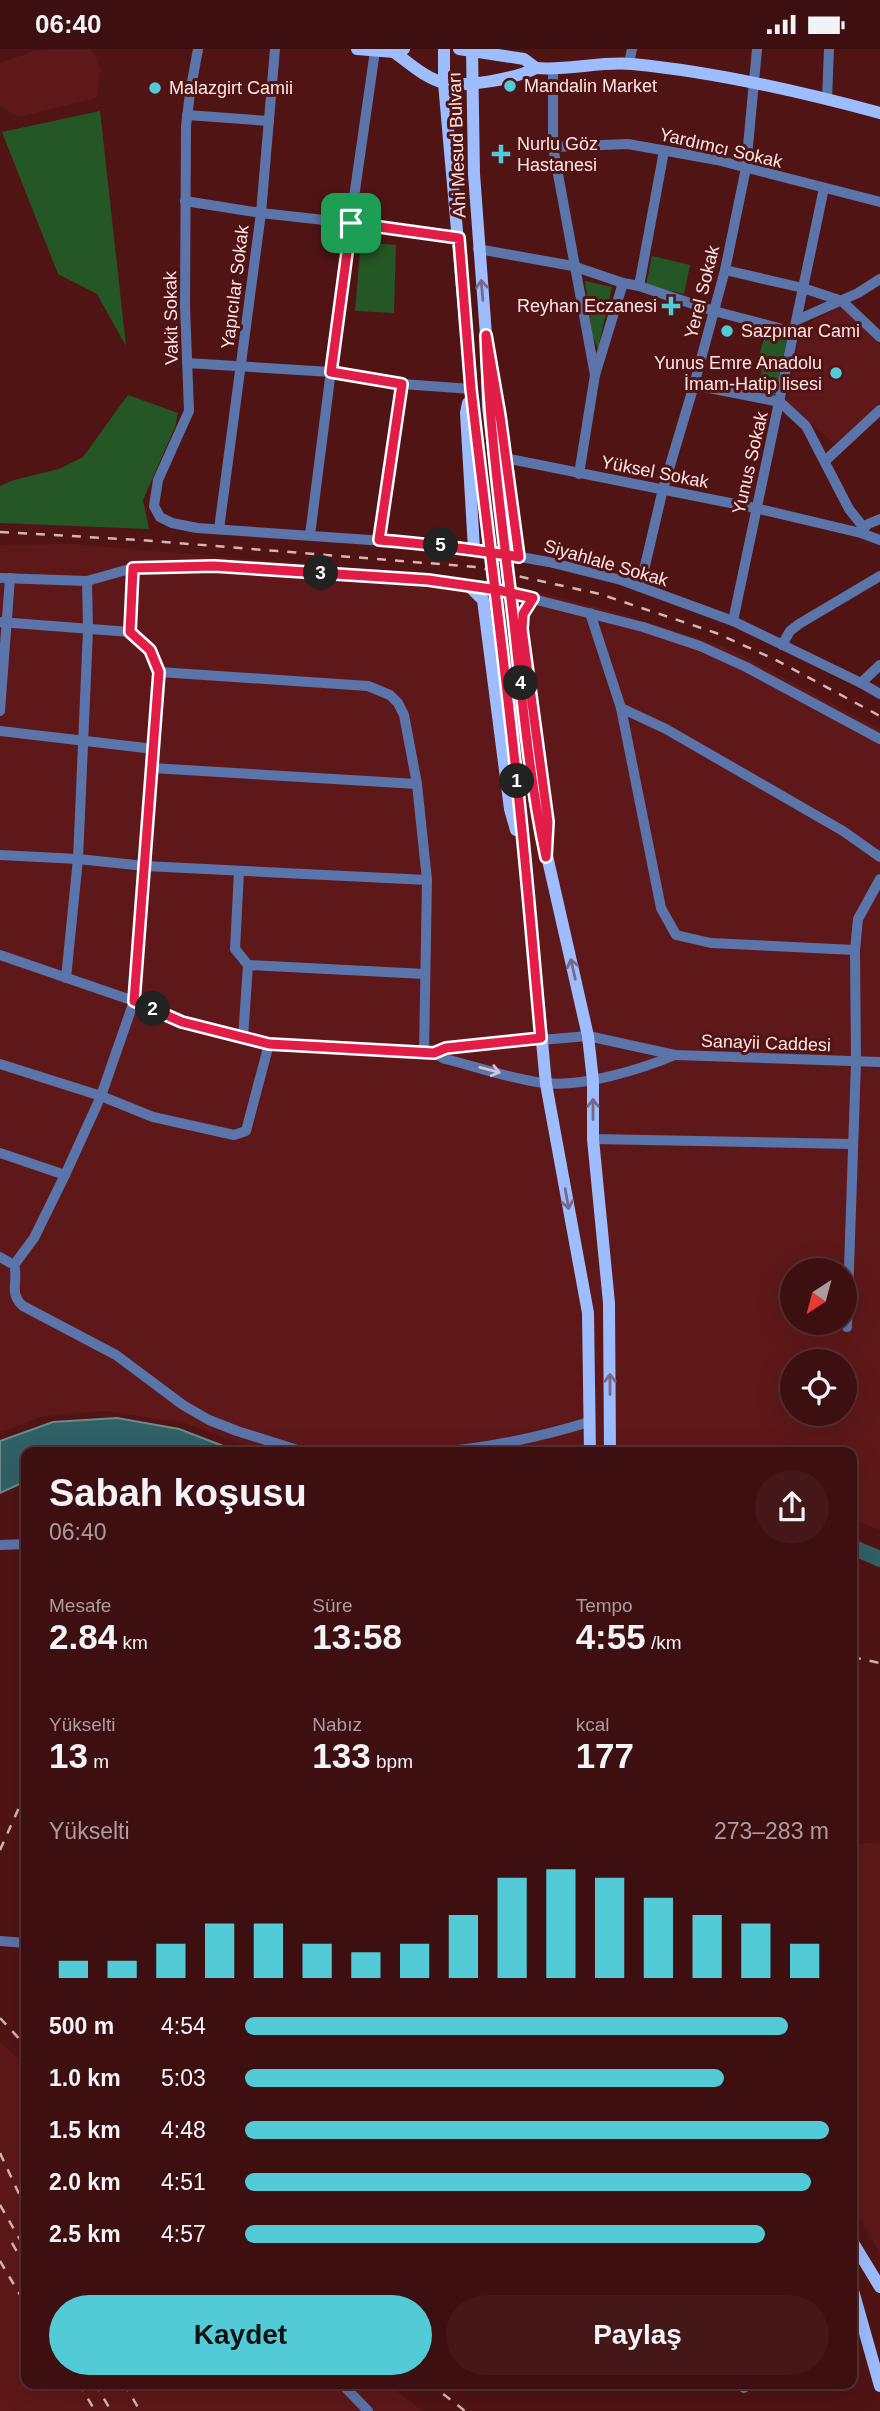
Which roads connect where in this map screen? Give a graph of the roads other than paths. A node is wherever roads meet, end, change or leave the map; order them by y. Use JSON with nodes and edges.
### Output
{"nodes":[{"id":1,"x":198,"y":49,"type":"edge"},
{"id":2,"x":275,"y":49,"type":"edge"},
{"id":3,"x":357,"y":49,"type":"edge"},
{"id":4,"x":444,"y":49,"type":"edge"},
{"id":5,"x":468,"y":49,"type":"edge"},
{"id":6,"x":632,"y":49,"type":"edge"},
{"id":7,"x":757,"y":49,"type":"edge"},
{"id":8,"x":829,"y":49,"type":"edge"},
{"id":9,"x":399,"y":50,"type":"edge"},
{"id":10,"x":375,"y":51,"type":"junction"},
{"id":11,"x":523,"y":54,"type":"edge"},
{"id":12,"x":629,"y":64,"type":"junction"},
{"id":13,"x":536,"y":68,"type":"junction"},
{"id":14,"x":553,"y":70,"type":"junction"},
{"id":15,"x":522,"y":75,"type":"junction"},
{"id":16,"x":472,"y":82,"type":"junction"},
{"id":17,"x":755,"y":82,"type":"junction"},
{"id":18,"x":444,"y":83,"type":"junction"},
{"id":19,"x":827,"y":99,"type":"junction"},
{"id":20,"x":880,"y":113,"type":"edge"},
{"id":21,"x":187,"y":115,"type":"junction"},
{"id":22,"x":269,"y":121,"type":"junction"},
{"id":23,"x":553,"y":147,"type":"junction"},
{"id":24,"x":664,"y":151,"type":"junction"},
{"id":25,"x":746,"y":168,"type":"junction"},
{"id":26,"x":824,"y":188,"type":"junction"},
{"id":27,"x":186,"y":201,"type":"junction"},
{"id":28,"x":880,"y":202,"type":"edge"},
{"id":29,"x":261,"y":213,"type":"junction"},
{"id":30,"x":351,"y":223,"type":"junction"},
{"id":31,"x":459,"y":238,"type":"junction"},
{"id":32,"x":478,"y":249,"type":"junction"},
{"id":33,"x":573,"y":265,"type":"junction"},
{"id":34,"x":724,"y":269,"type":"junction"},
{"id":35,"x":880,"y":279,"type":"edge"},
{"id":36,"x":623,"y":283,"type":"junction"},
{"id":37,"x":639,"y":286,"type":"junction"},
{"id":38,"x":803,"y":288,"type":"junction"},
{"id":39,"x":842,"y":301,"type":"junction"},
{"id":40,"x":714,"y":311,"type":"junction"},
{"id":41,"x":797,"y":320,"type":"junction"},
{"id":42,"x":794,"y":332,"type":"junction"},
{"id":43,"x":486,"y":335,"type":"junction"},
{"id":44,"x":880,"y":337,"type":"edge"},
{"id":45,"x":187,"y":363,"type":"junction"},
{"id":46,"x":241,"y":367,"type":"junction"},
{"id":47,"x":331,"y":372,"type":"junction"},
{"id":48,"x":594,"y":375,"type":"junction"},
{"id":49,"x":402,"y":384,"type":"junction"},
{"id":50,"x":694,"y":384,"type":"junction"},
{"id":51,"x":471,"y":389,"type":"junction"},
{"id":52,"x":780,"y":402,"type":"junction"},
{"id":53,"x":880,"y":410,"type":"edge"},
{"id":54,"x":505,"y":458,"type":"junction"},
{"id":55,"x":825,"y":461,"type":"junction"},
{"id":56,"x":579,"y":474,"type":"junction"},
{"id":57,"x":663,"y":489,"type":"junction"},
{"id":58,"x":510,"y":505,"type":"junction"},
{"id":59,"x":755,"y":508,"type":"junction"},
{"id":60,"x":471,"y":509,"type":"junction"},
{"id":61,"x":880,"y":519,"type":"edge"},
{"id":62,"x":219,"y":529,"type":"junction"},
{"id":63,"x":863,"y":530,"type":"junction"},
{"id":64,"x":310,"y":535,"type":"junction"},
{"id":65,"x":379,"y":540,"type":"junction"},
{"id":66,"x":880,"y":540,"type":"edge"},
{"id":67,"x":474,"y":549,"type":"junction"},
{"id":68,"x":519,"y":557,"type":"junction"},
{"id":69,"x":133,"y":568,"type":"junction"},
{"id":70,"x":880,"y":576,"type":"edge"},
{"id":71,"x":5,"y":578,"type":"edge"},
{"id":72,"x":87,"y":581,"type":"junction"},
{"id":73,"x":469,"y":586,"type":"junction"},
{"id":74,"x":640,"y":587,"type":"junction"},
{"id":75,"x":533,"y":598,"type":"junction"},
{"id":76,"x":590,"y":613,"type":"junction"},
{"id":77,"x":733,"y":621,"type":"junction"},
{"id":78,"x":3,"y":622,"type":"edge"},
{"id":79,"x":522,"y":629,"type":"junction"},
{"id":80,"x":88,"y":630,"type":"junction"},
{"id":81,"x":130,"y":632,"type":"junction"},
{"id":82,"x":489,"y":644,"type":"junction"},
{"id":83,"x":782,"y":645,"type":"junction"},
{"id":84,"x":880,"y":665,"type":"edge"},
{"id":85,"x":159,"y":672,"type":"junction"},
{"id":86,"x":861,"y":683,"type":"junction"},
{"id":87,"x":880,"y":694,"type":"edge"},
{"id":88,"x":621,"y":708,"type":"junction"},
{"id":89,"x":0,"y":711,"type":"edge"},
{"id":90,"x":0,"y":731,"type":"edge"},
{"id":91,"x":880,"y":739,"type":"edge"},
{"id":92,"x":82,"y":740,"type":"junction"},
{"id":93,"x":153,"y":749,"type":"junction"},
{"id":94,"x":152,"y":768,"type":"junction"},
{"id":95,"x":417,"y":784,"type":"junction"},
{"id":96,"x":0,"y":855,"type":"edge"},
{"id":97,"x":546,"y":857,"type":"junction"},
{"id":98,"x":880,"y":857,"type":"edge"},
{"id":99,"x":78,"y":859,"type":"junction"},
{"id":100,"x":526,"y":863,"type":"junction"},
{"id":101,"x":145,"y":866,"type":"junction"},
{"id":102,"x":239,"y":871,"type":"junction"},
{"id":103,"x":426,"y":880,"type":"junction"},
{"id":104,"x":880,"y":880,"type":"edge"},
{"id":105,"x":855,"y":950,"type":"junction"},
{"id":106,"x":0,"y":955,"type":"edge"},
{"id":107,"x":248,"y":965,"type":"junction"},
{"id":108,"x":425,"y":974,"type":"junction"},
{"id":109,"x":66,"y":978,"type":"junction"},
{"id":110,"x":134,"y":1001,"type":"junction"},
{"id":111,"x":588,"y":1036,"type":"junction"},
{"id":112,"x":243,"y":1038,"type":"junction"},
{"id":113,"x":541,"y":1038,"type":"junction"},
{"id":114,"x":269,"y":1044,"type":"junction"},
{"id":115,"x":429,"y":1053,"type":"junction"},
{"id":116,"x":675,"y":1055,"type":"junction"},
{"id":117,"x":856,"y":1062,"type":"junction"},
{"id":118,"x":880,"y":1062,"type":"edge"},
{"id":119,"x":0,"y":1064,"type":"edge"},
{"id":120,"x":593,"y":1081,"type":"junction"},
{"id":121,"x":546,"y":1084,"type":"junction"},
{"id":122,"x":100,"y":1096,"type":"junction"},
{"id":123,"x":593,"y":1139,"type":"junction"},
{"id":124,"x":853,"y":1144,"type":"junction"},
{"id":125,"x":0,"y":1153,"type":"edge"},
{"id":126,"x":65,"y":1175,"type":"junction"},
{"id":127,"x":0,"y":1258,"type":"edge"},
{"id":128,"x":849,"y":1258,"type":"edge"},
{"id":129,"x":14,"y":1265,"type":"junction"},
{"id":130,"x":589,"y":1422,"type":"junction"},
{"id":131,"x":288,"y":1447,"type":"edge"},
{"id":132,"x":482,"y":1447,"type":"edge"},
{"id":133,"x":590,"y":1447,"type":"edge"},
{"id":134,"x":610,"y":1447,"type":"edge"},
{"id":135,"x":21,"y":1544,"type":"edge"},
{"id":136,"x":0,"y":1545,"type":"edge"},
{"id":137,"x":0,"y":1941,"type":"edge"},
{"id":138,"x":21,"y":1943,"type":"edge"},
{"id":139,"x":857,"y":2249,"type":"edge"},
{"id":140,"x":880,"y":2287,"type":"edge"},
{"id":141,"x":857,"y":2305,"type":"edge"},
{"id":142,"x":880,"y":2386,"type":"edge"},
{"id":143,"x":347,"y":2389,"type":"edge"},
{"id":144,"x":368,"y":2411,"type":"edge"}],
"edges":[{"from":1,"to":21,"type":"street","name":"Vakit Sokak"},
{"from":2,"to":22,"type":"street","name":"Yapıcılar Sokak"},
{"from":3,"to":10,"type":"main road"},
{"from":4,"to":18,"type":"main road","name":"Ahi Mesud Bulvarı"},
{"from":5,"to":11,"type":"main road"},
{"from":5,"to":16,"type":"main road","name":"Ahi Mesud Bulvarı"},
{"from":6,"to":12,"type":"street"},
{"from":7,"to":17,"type":"street","name":"Yerel Sokak"},
{"from":8,"to":19,"type":"street"},
{"from":9,"to":10,"type":"main road"},
{"from":9,"to":18,"type":"main road"},
{"from":10,"to":30,"type":"street"},
{"from":11,"to":13,"type":"main road"},
{"from":11,"to":15,"type":"street"},
{"from":12,"to":14,"type":"main road"},
{"from":12,"to":17,"type":"main road"},
{"from":13,"to":14,"type":"main road"},
{"from":13,"to":15,"type":"main road"},
{"from":14,"to":23,"type":"street"},
{"from":15,"to":16,"type":"main road"},
{"from":16,"to":18,"type":"main road"},
{"from":16,"to":32,"type":"main road","name":"Ahi Mesud Bulvarı"},
{"from":17,"to":19,"type":"main road"},
{"from":17,"to":25,"type":"street","name":"Yerel Sokak"},
{"from":18,"to":31,"type":"main road","name":"Ahi Mesud Bulvarı"},
{"from":19,"to":20,"type":"main road"},
{"from":21,"to":22,"type":"street"},
{"from":21,"to":27,"type":"street","name":"Vakit Sokak"},
{"from":22,"to":29,"type":"street","name":"Yapıcılar Sokak"},
{"from":23,"to":24,"type":"street","name":"Yardımcı Sokak"},
{"from":23,"to":33,"type":"street"},
{"from":24,"to":25,"type":"street","name":"Yardımcı Sokak"},
{"from":24,"to":37,"type":"street"},
{"from":25,"to":26,"type":"street","name":"Yardımcı Sokak"},
{"from":25,"to":34,"type":"street","name":"Yerel Sokak"},
{"from":26,"to":28,"type":"street","name":"Yardımcı Sokak"},
{"from":26,"to":38,"type":"street","name":"Yunus Sokak"},
{"from":27,"to":29,"type":"street"},
{"from":27,"to":45,"type":"street","name":"Vakit Sokak"},
{"from":29,"to":30,"type":"street"},
{"from":29,"to":46,"type":"street","name":"Yapıcılar Sokak"},
{"from":30,"to":31,"type":"street"},
{"from":30,"to":47,"type":"street"},
{"from":31,"to":51,"type":"main road","name":"Ahi Mesud Bulvarı"},
{"from":32,"to":33,"type":"street"},
{"from":43,"to":32,"type":"main road","name":"Ahi Mesud Bulvarı","one_way":true},
{"from":33,"to":36,"type":"street"},
{"from":33,"to":48,"type":"street"},
{"from":34,"to":38,"type":"street"},
{"from":34,"to":40,"type":"street","name":"Yerel Sokak"},
{"from":35,"to":39,"type":"street"},
{"from":36,"to":37,"type":"street"},
{"from":36,"to":48,"type":"street"},
{"from":37,"to":40,"type":"street"},
{"from":38,"to":39,"type":"street"},
{"from":38,"to":41,"type":"street","name":"Yunus Sokak"},
{"from":39,"to":41,"type":"street"},
{"from":39,"to":44,"type":"street"},
{"from":40,"to":42,"type":"street"},
{"from":40,"to":50,"type":"street","name":"Yerel Sokak"},
{"from":41,"to":42,"type":"street","name":"Yunus Sokak"},
{"from":42,"to":52,"type":"street","name":"Yunus Sokak"},
{"from":43,"to":54,"type":"main road"},
{"from":43,"to":97,"type":"main road","name":"Ahi Mesud Bulvarı"},
{"from":45,"to":46,"type":"street"},
{"from":45,"to":62,"type":"street","name":"Vakit Sokak"},
{"from":46,"to":47,"type":"street"},
{"from":46,"to":62,"type":"street","name":"Yapıcılar Sokak"},
{"from":47,"to":49,"type":"street"},
{"from":47,"to":64,"type":"street"},
{"from":48,"to":56,"type":"street"},
{"from":49,"to":51,"type":"street"},
{"from":49,"to":65,"type":"street"},
{"from":50,"to":52,"type":"street"},
{"from":50,"to":57,"type":"street","name":"Yerel Sokak"},
{"from":51,"to":60,"type":"main road"},
{"from":51,"to":100,"type":"main road","name":"Ahi Mesud Bulvarı"},
{"from":52,"to":55,"type":"street"},
{"from":52,"to":59,"type":"street","name":"Yunus Sokak"},
{"from":53,"to":55,"type":"street"},
{"from":54,"to":56,"type":"street","name":"Yüksel Sokak"},
{"from":54,"to":58,"type":"main road"},
{"from":55,"to":63,"type":"street"},
{"from":56,"to":57,"type":"street","name":"Yüksel Sokak"},
{"from":57,"to":59,"type":"street","name":"Yüksel Sokak"},
{"from":57,"to":74,"type":"street","name":"Yerel Sokak"},
{"from":58,"to":60,"type":"main road"},
{"from":58,"to":68,"type":"main road"},
{"from":59,"to":63,"type":"street","name":"Yüksel Sokak"},
{"from":59,"to":77,"type":"street","name":"Yunus Sokak"},
{"from":60,"to":67,"type":"main road"},
{"from":61,"to":63,"type":"street"},
{"from":62,"to":64,"type":"street","name":"Siyahlale Sokak"},
{"from":63,"to":66,"type":"street","name":"Yüksel Sokak"},
{"from":64,"to":65,"type":"street","name":"Siyahlale Sokak"},
{"from":65,"to":67,"type":"street","name":"Siyahlale Sokak"},
{"from":67,"to":68,"type":"street","name":"Siyahlale Sokak"},
{"from":68,"to":74,"type":"street","name":"Siyahlale Sokak"},
{"from":69,"to":72,"type":"street"},
{"from":69,"to":73,"type":"street"},
{"from":69,"to":81,"type":"street"},
{"from":70,"to":83,"type":"street"},
{"from":71,"to":72,"type":"street"},
{"from":71,"to":78,"type":"street"},
{"from":72,"to":80,"type":"street"},
{"from":73,"to":75,"type":"street"},
{"from":73,"to":82,"type":"main road"},
{"from":74,"to":77,"type":"street","name":"Siyahlale Sokak"},
{"from":75,"to":76,"type":"street"},
{"from":75,"to":79,"type":"main road"},
{"from":76,"to":88,"type":"street"},
{"from":76,"to":91,"type":"street"},
{"from":77,"to":83,"type":"street","name":"Siyahlale Sokak"},
{"from":78,"to":80,"type":"street"},
{"from":78,"to":89,"type":"street"},
{"from":79,"to":82,"type":"main road"},
{"from":79,"to":97,"type":"main road"},
{"from":80,"to":81,"type":"street"},
{"from":80,"to":92,"type":"street"},
{"from":81,"to":85,"type":"street"},
{"from":82,"to":100,"type":"main road"},
{"from":83,"to":86,"type":"street","name":"Siyahlale Sokak"},
{"from":84,"to":86,"type":"street"},
{"from":85,"to":93,"type":"street"},
{"from":85,"to":95,"type":"street"},
{"from":86,"to":87,"type":"street","name":"Siyahlale Sokak"},
{"from":88,"to":98,"type":"street"},
{"from":88,"to":105,"type":"street"},
{"from":90,"to":92,"type":"street"},
{"from":92,"to":93,"type":"street"},
{"from":92,"to":99,"type":"street"},
{"from":93,"to":94,"type":"street"},
{"from":94,"to":95,"type":"street"},
{"from":94,"to":101,"type":"street"},
{"from":95,"to":103,"type":"street"},
{"from":96,"to":99,"type":"street"},
{"from":111,"to":97,"type":"main road","one_way":true},
{"from":99,"to":101,"type":"street"},
{"from":99,"to":109,"type":"street"},
{"from":100,"to":113,"type":"main road"},
{"from":101,"to":102,"type":"street"},
{"from":101,"to":110,"type":"street"},
{"from":102,"to":103,"type":"street"},
{"from":102,"to":107,"type":"street"},
{"from":103,"to":108,"type":"street"},
{"from":104,"to":105,"type":"street"},
{"from":105,"to":117,"type":"street"},
{"from":106,"to":109,"type":"street"},
{"from":107,"to":108,"type":"street"},
{"from":107,"to":112,"type":"street"},
{"from":108,"to":115,"type":"street"},
{"from":109,"to":110,"type":"street"},
{"from":110,"to":112,"type":"street"},
{"from":110,"to":122,"type":"street"},
{"from":111,"to":113,"type":"street","name":"Sanayii Caddesi"},
{"from":111,"to":116,"type":"street","name":"Sanayii Caddesi"},
{"from":111,"to":120,"type":"main road"},
{"from":112,"to":114,"type":"street"},
{"from":113,"to":115,"type":"street"},
{"from":113,"to":121,"type":"main road"},
{"from":114,"to":115,"type":"street"},
{"from":114,"to":122,"type":"street"},
{"from":115,"to":121,"type":"street","one_way":true},
{"from":116,"to":117,"type":"street","name":"Sanayii Caddesi"},
{"from":116,"to":120,"type":"street","name":"Sanayii Caddesi"},
{"from":117,"to":118,"type":"street","name":"Sanayii Caddesi"},
{"from":117,"to":124,"type":"street"},
{"from":119,"to":122,"type":"street"},
{"from":120,"to":121,"type":"street","name":"Sanayii Caddesi"},
{"from":123,"to":120,"type":"main road","one_way":true},
{"from":121,"to":130,"type":"main road","one_way":true},
{"from":122,"to":126,"type":"street"},
{"from":123,"to":124,"type":"street"},
{"from":134,"to":123,"type":"main road","one_way":true},
{"from":124,"to":128,"type":"street"},
{"from":125,"to":126,"type":"street"},
{"from":126,"to":129,"type":"street"},
{"from":127,"to":129,"type":"street"},
{"from":129,"to":131,"type":"street"},
{"from":130,"to":132,"type":"street"},
{"from":130,"to":133,"type":"main road"},
{"from":135,"to":136,"type":"street"},
{"from":137,"to":138,"type":"street"},
{"from":139,"to":140,"type":"main road"},
{"from":141,"to":142,"type":"main road"},
{"from":143,"to":144,"type":"street"}]}
